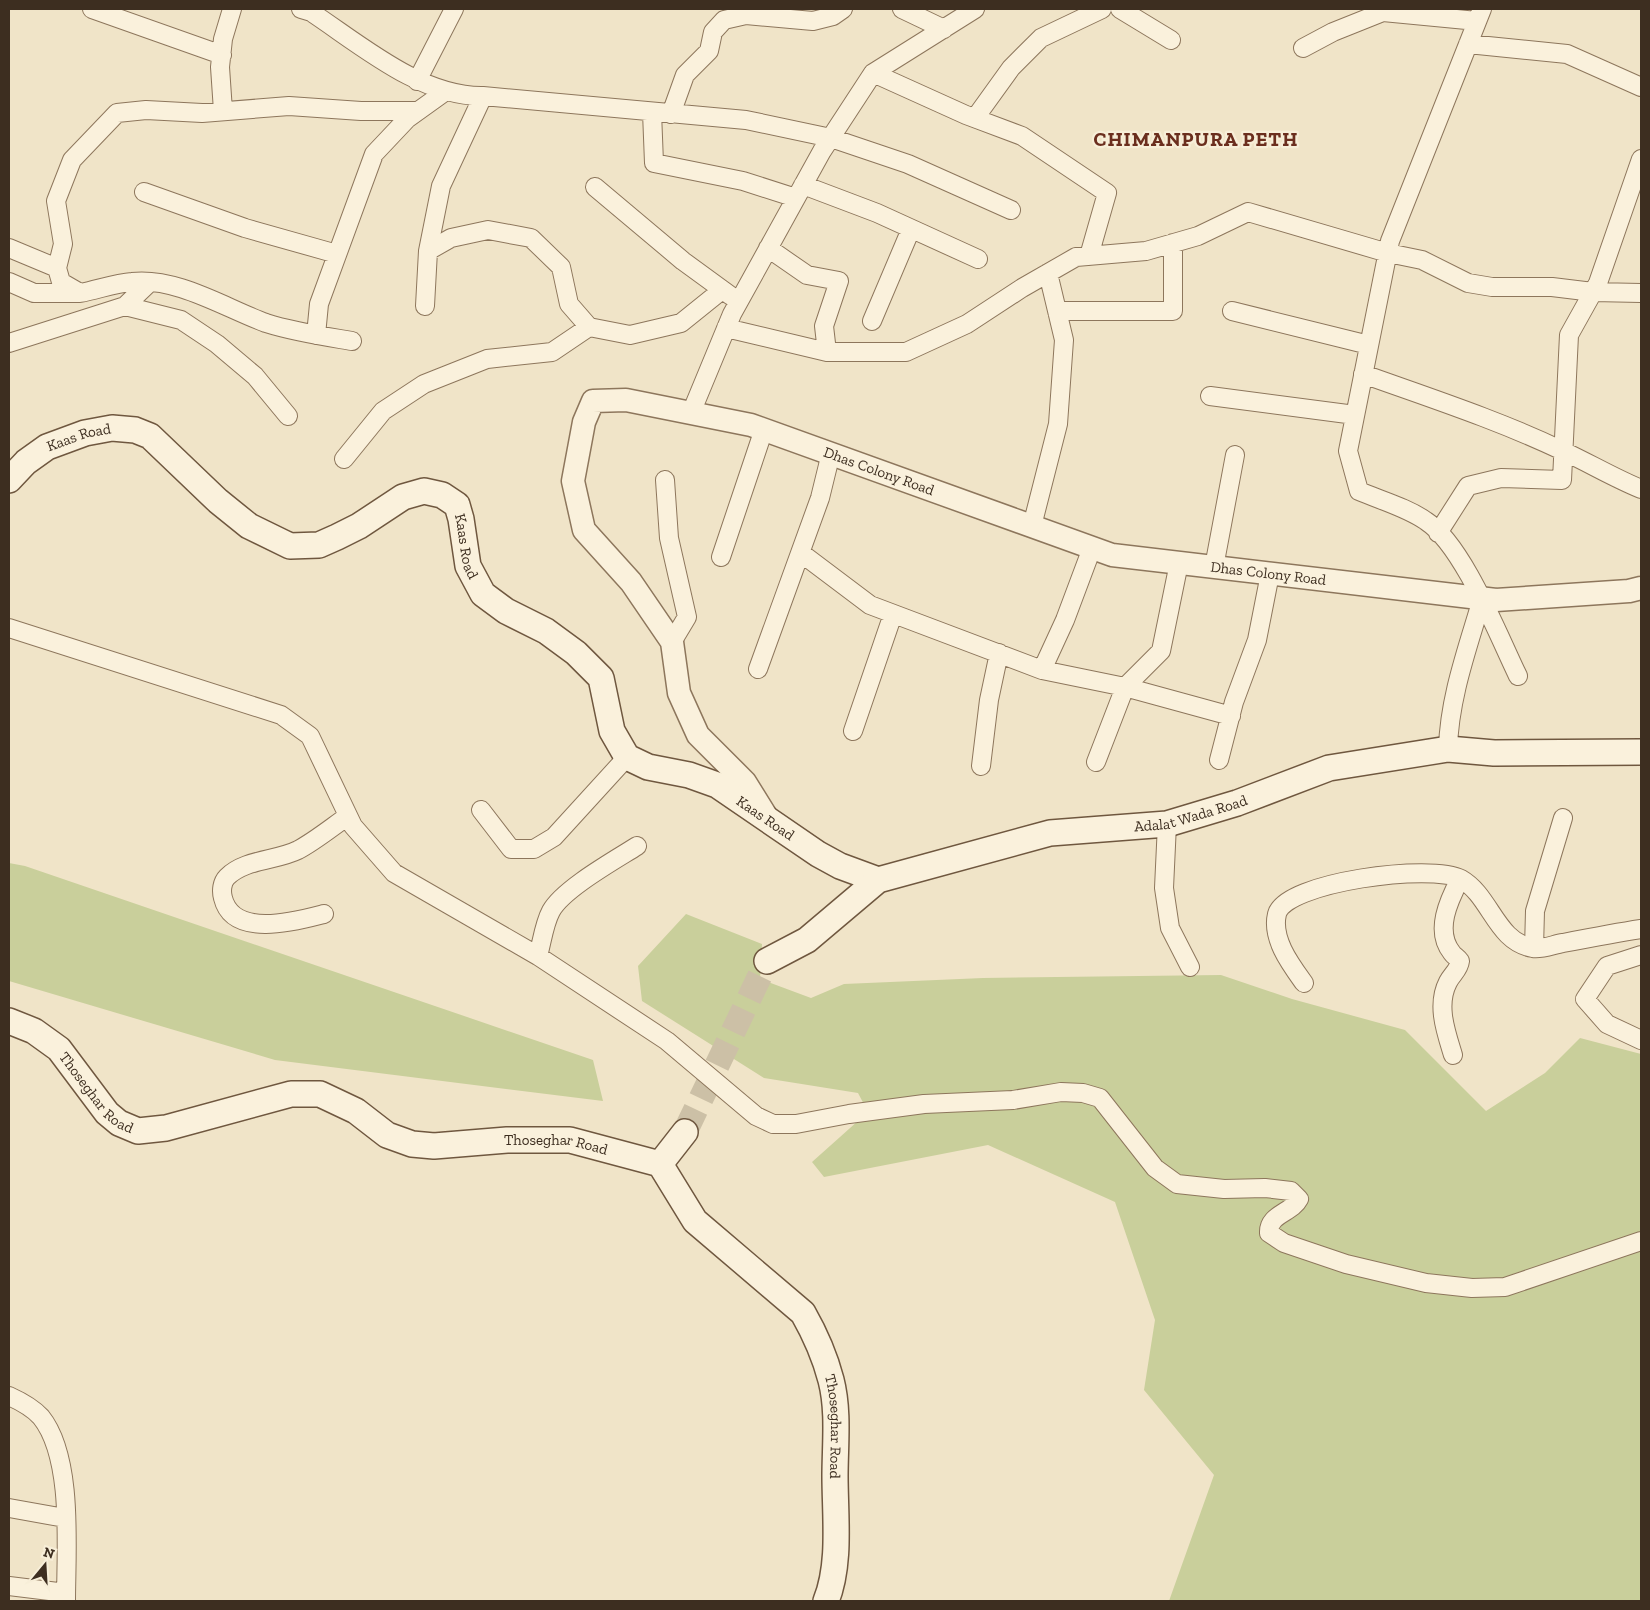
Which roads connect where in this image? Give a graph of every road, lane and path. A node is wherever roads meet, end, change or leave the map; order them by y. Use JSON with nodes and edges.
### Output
{"nodes":[{"id":1,"x":92,"y":9,"type":"edge"},
{"id":2,"x":232,"y":9,"type":"edge"},
{"id":3,"x":301,"y":9,"type":"edge"},
{"id":4,"x":454,"y":9,"type":"edge"},
{"id":5,"x":843,"y":9,"type":"edge"},
{"id":6,"x":902,"y":9,"type":"edge"},
{"id":7,"x":975,"y":9,"type":"edge"},
{"id":8,"x":1102,"y":9,"type":"edge"},
{"id":9,"x":1120,"y":9,"type":"edge"},
{"id":10,"x":1479,"y":15,"type":"edge"},
{"id":11,"x":944,"y":29,"type":"junction"},
{"id":12,"x":1171,"y":40,"type":"dead end"},
{"id":13,"x":1468,"y":44,"type":"junction"},
{"id":14,"x":1303,"y":48,"type":"dead end"},
{"id":15,"x":222,"y":55,"type":"junction"},
{"id":16,"x":873,"y":73,"type":"junction"},
{"id":17,"x":417,"y":81,"type":"junction"},
{"id":18,"x":1641,"y":87,"type":"edge"},
{"id":19,"x":446,"y":91,"type":"junction"},
{"id":20,"x":483,"y":96,"type":"junction"},
{"id":21,"x":223,"y":111,"type":"junction"},
{"id":22,"x":418,"y":112,"type":"junction"},
{"id":23,"x":652,"y":112,"type":"junction"},
{"id":24,"x":671,"y":114,"type":"junction"},
{"id":25,"x":975,"y":118,"type":"junction"},
{"id":26,"x":831,"y":138,"type":"junction"},
{"id":27,"x":1641,"y":159,"type":"edge"},
{"id":28,"x":595,"y":187,"type":"dead end"},
{"id":29,"x":144,"y":192,"type":"dead end"},
{"id":30,"x":800,"y":192,"type":"junction"},
{"id":31,"x":1011,"y":210,"type":"dead end"},
{"id":32,"x":911,"y":229,"type":"junction"},
{"id":33,"x":1173,"y":243,"type":"junction"},
{"id":34,"x":9,"y":248,"type":"edge"},
{"id":35,"x":768,"y":248,"type":"junction"},
{"id":36,"x":428,"y":252,"type":"junction"},
{"id":37,"x":1388,"y":253,"type":"junction"},
{"id":38,"x":337,"y":254,"type":"junction"},
{"id":39,"x":1089,"y":256,"type":"junction"},
{"id":40,"x":978,"y":259,"type":"dead end"},
{"id":41,"x":57,"y":268,"type":"junction"},
{"id":42,"x":1048,"y":273,"type":"junction"},
{"id":43,"x":9,"y":282,"type":"edge"},
{"id":44,"x":149,"y":283,"type":"junction"},
{"id":45,"x":722,"y":290,"type":"junction"},
{"id":46,"x":1593,"y":292,"type":"junction"},
{"id":47,"x":80,"y":293,"type":"junction"},
{"id":48,"x":1641,"y":293,"type":"edge"},
{"id":49,"x":739,"y":300,"type":"junction"},
{"id":50,"x":125,"y":306,"type":"junction"},
{"id":51,"x":425,"y":306,"type":"dead end"},
{"id":52,"x":1057,"y":311,"type":"junction"},
{"id":53,"x":1232,"y":311,"type":"dead end"},
{"id":54,"x":872,"y":321,"type":"dead end"},
{"id":55,"x":589,"y":327,"type":"junction"},
{"id":56,"x":726,"y":328,"type":"junction"},
{"id":57,"x":316,"y":335,"type":"junction"},
{"id":58,"x":352,"y":341,"type":"dead end"},
{"id":59,"x":9,"y":343,"type":"edge"},
{"id":60,"x":1369,"y":345,"type":"junction"},
{"id":61,"x":827,"y":352,"type":"junction"},
{"id":62,"x":1363,"y":374,"type":"junction"},
{"id":63,"x":1210,"y":396,"type":"dead end"},
{"id":64,"x":691,"y":413,"type":"junction"},
{"id":65,"x":1355,"y":415,"type":"junction"},
{"id":66,"x":288,"y":416,"type":"dead end"},
{"id":67,"x":764,"y":429,"type":"junction"},
{"id":68,"x":1563,"y":451,"type":"junction"},
{"id":69,"x":831,"y":453,"type":"junction"},
{"id":70,"x":1235,"y":455,"type":"dead end"},
{"id":71,"x":344,"y":459,"type":"dead end"},
{"id":72,"x":9,"y":480,"type":"edge"},
{"id":73,"x":665,"y":480,"type":"dead end"},
{"id":74,"x":1641,"y":489,"type":"edge"},
{"id":75,"x":1032,"y":526,"type":"junction"},
{"id":76,"x":1438,"y":533,"type":"junction"},
{"id":77,"x":1092,"y":548,"type":"junction"},
{"id":78,"x":801,"y":553,"type":"junction"},
{"id":79,"x":721,"y":557,"type":"dead end"},
{"id":80,"x":1179,"y":563,"type":"junction"},
{"id":81,"x":1214,"y":567,"type":"junction"},
{"id":82,"x":1270,"y":574,"type":"junction"},
{"id":83,"x":1641,"y":588,"type":"edge"},
{"id":84,"x":1482,"y":599,"type":"junction"},
{"id":85,"x":893,"y":614,"type":"junction"},
{"id":86,"x":9,"y":628,"type":"edge"},
{"id":87,"x":672,"y":642,"type":"junction"},
{"id":88,"x":999,"y":653,"type":"junction"},
{"id":89,"x":758,"y":669,"type":"dead end"},
{"id":90,"x":1042,"y":670,"type":"junction"},
{"id":91,"x":1518,"y":676,"type":"dead end"},
{"id":92,"x":1125,"y":687,"type":"junction"},
{"id":93,"x":1232,"y":716,"type":"junction"},
{"id":94,"x":853,"y":731,"type":"dead end"},
{"id":95,"x":1448,"y":750,"type":"junction"},
{"id":96,"x":1641,"y":752,"type":"edge"},
{"id":97,"x":627,"y":757,"type":"junction"},
{"id":98,"x":1219,"y":760,"type":"dead end"},
{"id":99,"x":1096,"y":762,"type":"dead end"},
{"id":100,"x":981,"y":766,"type":"dead end"},
{"id":101,"x":481,"y":810,"type":"dead end"},
{"id":102,"x":348,"y":816,"type":"junction"},
{"id":103,"x":1563,"y":818,"type":"dead end"},
{"id":104,"x":769,"y":820,"type":"junction"},
{"id":105,"x":1167,"y":824,"type":"junction"},
{"id":106,"x":637,"y":846,"type":"dead end"},
{"id":107,"x":1460,"y":879,"type":"junction"},
{"id":108,"x":878,"y":880,"type":"junction"},
{"id":109,"x":324,"y":914,"type":"dead end"},
{"id":110,"x":1641,"y":929,"type":"edge"},
{"id":111,"x":1534,"y":948,"type":"junction"},
{"id":112,"x":1641,"y":955,"type":"edge"},
{"id":113,"x":538,"y":956,"type":"junction"},
{"id":114,"x":767,"y":961,"type":"tunnel mouth"},
{"id":115,"x":1190,"y":967,"type":"dead end"},
{"id":116,"x":1304,"y":983,"type":"dead end"},
{"id":117,"x":9,"y":1021,"type":"edge"},
{"id":118,"x":1641,"y":1040,"type":"edge"},
{"id":119,"x":1453,"y":1055,"type":"dead end"},
{"id":120,"x":686,"y":1132,"type":"tunnel mouth"},
{"id":121,"x":660,"y":1164,"type":"junction"},
{"id":122,"x":1641,"y":1241,"type":"edge"},
{"id":123,"x":9,"y":1396,"type":"edge"},
{"id":124,"x":9,"y":1508,"type":"edge"},
{"id":125,"x":65,"y":1518,"type":"junction"},
{"id":126,"x":9,"y":1586,"type":"edge"},
{"id":127,"x":66,"y":1597,"type":"edge"},
{"id":128,"x":826,"y":1601,"type":"edge"}],
"edges":[{"from":1,"to":15,"type":"street"},
{"from":2,"to":15,"type":"street"},
{"from":3,"to":17,"type":"street"},
{"from":4,"to":17,"type":"street"},
{"from":5,"to":24,"type":"street"},
{"from":6,"to":11,"type":"street"},
{"from":7,"to":11,"type":"street"},
{"from":8,"to":25,"type":"street"},
{"from":9,"to":12,"type":"street"},
{"from":10,"to":13,"type":"street"},
{"from":10,"to":14,"type":"street"},
{"from":11,"to":16,"type":"street"},
{"from":13,"to":18,"type":"street"},
{"from":13,"to":37,"type":"street"},
{"from":15,"to":21,"type":"street"},
{"from":16,"to":25,"type":"street"},
{"from":16,"to":26,"type":"street"},
{"from":17,"to":19,"type":"street"},
{"from":19,"to":20,"type":"street"},
{"from":19,"to":22,"type":"street"},
{"from":20,"to":23,"type":"street"},
{"from":20,"to":36,"type":"street"},
{"from":21,"to":22,"type":"street"},
{"from":21,"to":41,"type":"street"},
{"from":22,"to":38,"type":"street"},
{"from":23,"to":24,"type":"street"},
{"from":23,"to":30,"type":"street"},
{"from":24,"to":26,"type":"street"},
{"from":25,"to":39,"type":"street"},
{"from":26,"to":30,"type":"street"},
{"from":26,"to":31,"type":"street"},
{"from":27,"to":46,"type":"street"},
{"from":28,"to":45,"type":"street"},
{"from":29,"to":38,"type":"street"},
{"from":30,"to":32,"type":"street"},
{"from":30,"to":35,"type":"street"},
{"from":32,"to":40,"type":"street"},
{"from":32,"to":54,"type":"street"},
{"from":33,"to":37,"type":"street"},
{"from":33,"to":39,"type":"street"},
{"from":33,"to":52,"type":"street"},
{"from":34,"to":41,"type":"street"},
{"from":35,"to":49,"type":"street"},
{"from":35,"to":61,"type":"street"},
{"from":36,"to":51,"type":"street"},
{"from":36,"to":55,"type":"street"},
{"from":37,"to":46,"type":"street"},
{"from":37,"to":60,"type":"street"},
{"from":38,"to":57,"type":"street"},
{"from":39,"to":42,"type":"street"},
{"from":41,"to":47,"type":"street"},
{"from":42,"to":52,"type":"street"},
{"from":42,"to":61,"type":"street"},
{"from":43,"to":47,"type":"street"},
{"from":44,"to":47,"type":"street"},
{"from":44,"to":50,"type":"street"},
{"from":44,"to":57,"type":"street"},
{"from":45,"to":49,"type":"street"},
{"from":45,"to":55,"type":"street"},
{"from":46,"to":48,"type":"street"},
{"from":46,"to":68,"type":"street"},
{"from":49,"to":56,"type":"street"},
{"from":50,"to":59,"type":"street"},
{"from":50,"to":66,"type":"street"},
{"from":52,"to":75,"type":"street"},
{"from":53,"to":60,"type":"street"},
{"from":55,"to":71,"type":"street"},
{"from":56,"to":61,"type":"street"},
{"from":56,"to":64,"type":"street"},
{"from":57,"to":58,"type":"street"},
{"from":60,"to":62,"type":"street"},
{"from":62,"to":65,"type":"street"},
{"from":62,"to":68,"type":"street"},
{"from":63,"to":65,"type":"street"},
{"from":64,"to":67,"type":"street","name":"Dhas Colony Road"},
{"from":64,"to":87,"type":"street","name":"Dhas Colony Road"},
{"from":65,"to":76,"type":"street"},
{"from":67,"to":69,"type":"street","name":"Dhas Colony Road"},
{"from":67,"to":79,"type":"street"},
{"from":68,"to":74,"type":"street"},
{"from":68,"to":76,"type":"street"},
{"from":69,"to":75,"type":"street","name":"Dhas Colony Road"},
{"from":69,"to":78,"type":"street"},
{"from":70,"to":81,"type":"street"},
{"from":72,"to":97,"type":"main road","name":"Kaas Road"},
{"from":73,"to":87,"type":"street"},
{"from":75,"to":77,"type":"street","name":"Dhas Colony Road"},
{"from":76,"to":84,"type":"street"},
{"from":77,"to":80,"type":"street","name":"Dhas Colony Road"},
{"from":77,"to":90,"type":"street"},
{"from":78,"to":85,"type":"street"},
{"from":78,"to":89,"type":"street"},
{"from":80,"to":81,"type":"street","name":"Dhas Colony Road"},
{"from":80,"to":92,"type":"street"},
{"from":81,"to":82,"type":"street","name":"Dhas Colony Road"},
{"from":82,"to":84,"type":"street","name":"Dhas Colony Road"},
{"from":82,"to":93,"type":"street"},
{"from":83,"to":84,"type":"street","name":"Dhas Colony Road"},
{"from":84,"to":91,"type":"street"},
{"from":84,"to":95,"type":"street"},
{"from":85,"to":88,"type":"street"},
{"from":85,"to":94,"type":"street"},
{"from":86,"to":102,"type":"street"},
{"from":87,"to":104,"type":"street","name":"Dhas Colony Road"},
{"from":88,"to":90,"type":"street"},
{"from":88,"to":100,"type":"street"},
{"from":90,"to":92,"type":"street"},
{"from":92,"to":93,"type":"street"},
{"from":92,"to":99,"type":"street"},
{"from":93,"to":98,"type":"street"},
{"from":95,"to":96,"type":"main road","name":"Adalat Wada Road"},
{"from":95,"to":105,"type":"main road","name":"Adalat Wada Road"},
{"from":97,"to":101,"type":"street"},
{"from":97,"to":104,"type":"main road","name":"Kaas Road"},
{"from":102,"to":109,"type":"street"},
{"from":102,"to":113,"type":"street"},
{"from":103,"to":111,"type":"street"},
{"from":104,"to":108,"type":"main road","name":"Kaas Road"},
{"from":105,"to":108,"type":"main road","name":"Adalat Wada Road"},
{"from":105,"to":115,"type":"street"},
{"from":106,"to":113,"type":"street"},
{"from":107,"to":111,"type":"street"},
{"from":107,"to":116,"type":"street"},
{"from":107,"to":119,"type":"street"},
{"from":108,"to":114,"type":"main road","name":"Adalat Wada Road"},
{"from":110,"to":111,"type":"street"},
{"from":112,"to":118,"type":"street"},
{"from":113,"to":122,"type":"street"},
{"from":117,"to":121,"type":"main road","name":"Thoseghar Road"},
{"from":120,"to":121,"type":"main road"},
{"from":121,"to":128,"type":"main road","name":"Thoseghar Road"},
{"from":123,"to":125,"type":"street"},
{"from":124,"to":125,"type":"street"},
{"from":125,"to":127,"type":"street"},
{"from":126,"to":127,"type":"street"}]}
